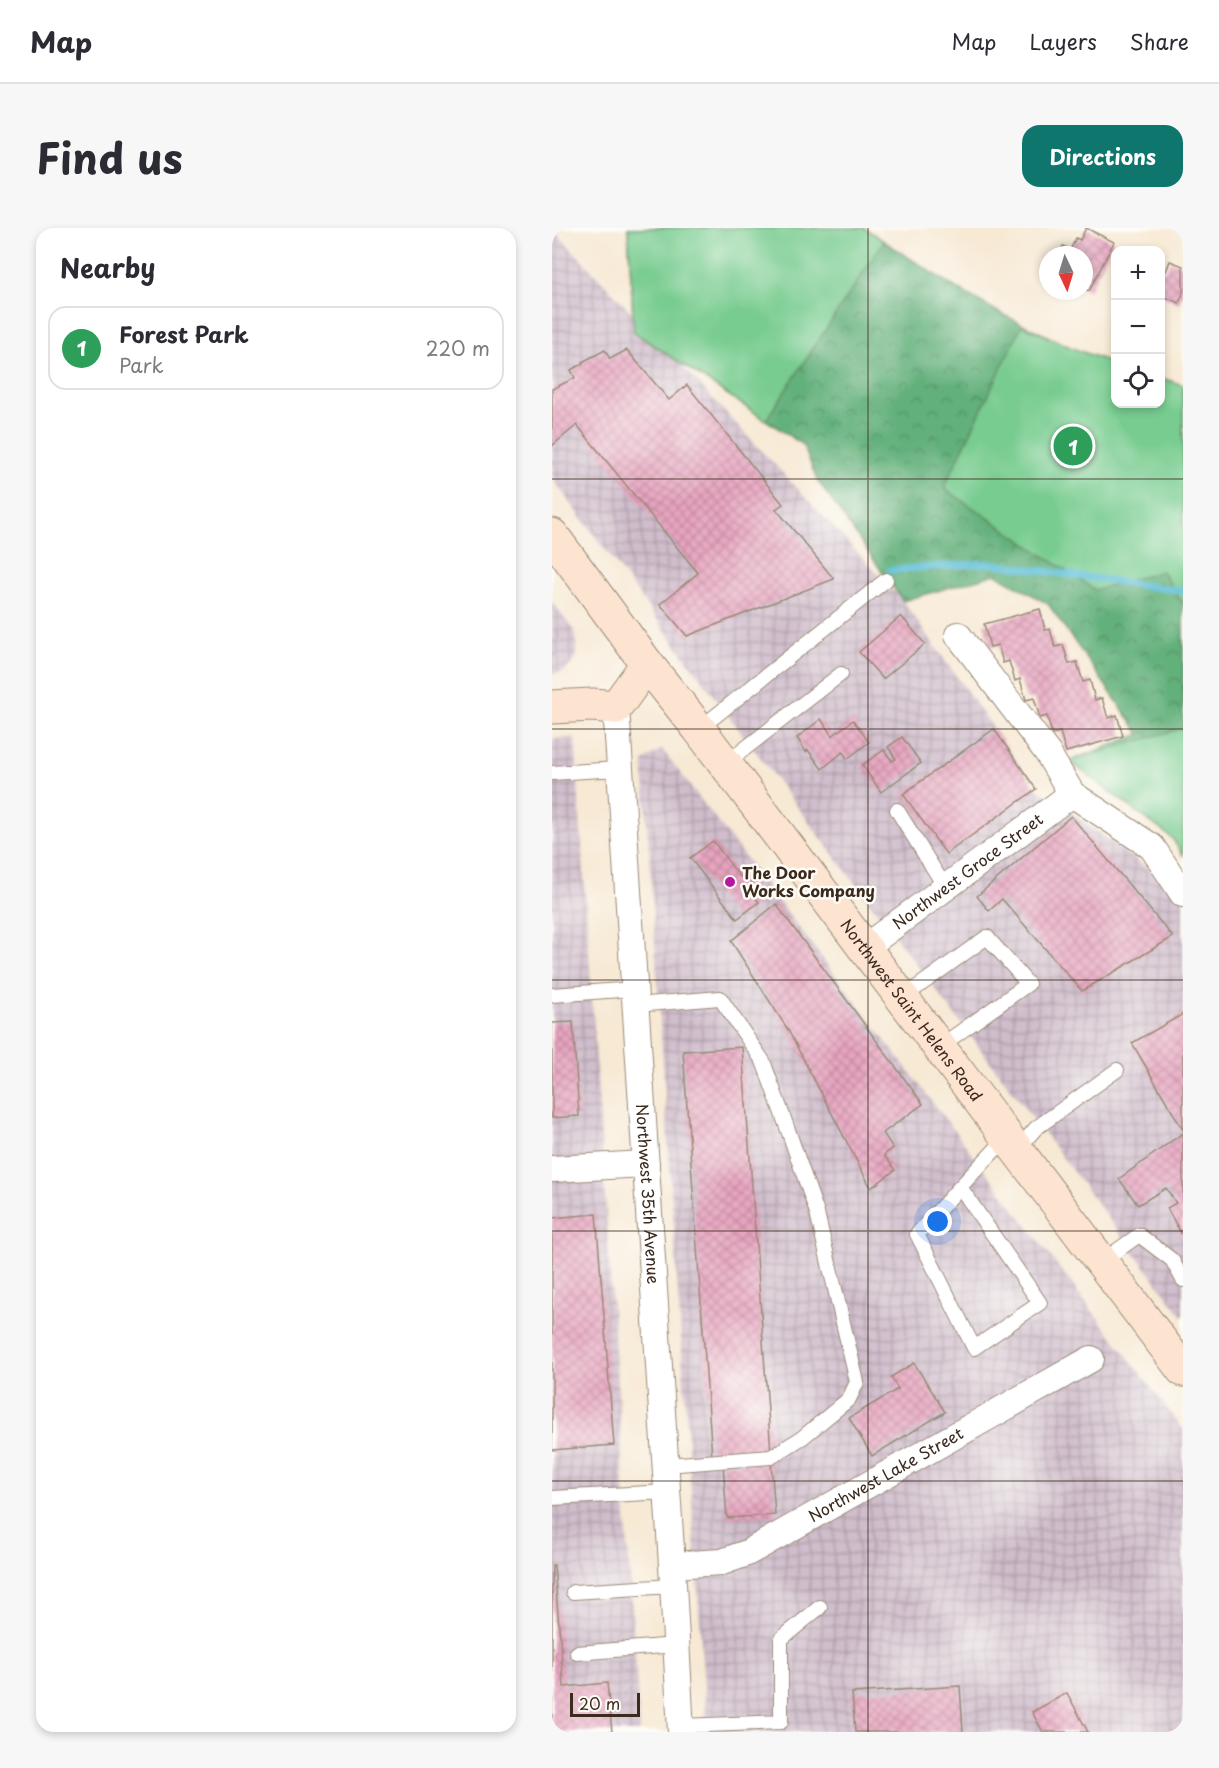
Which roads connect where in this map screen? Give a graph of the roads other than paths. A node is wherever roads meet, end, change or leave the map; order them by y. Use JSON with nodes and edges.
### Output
{"nodes":[{"id":1,"x":552,"y":535,"type":"edge"},
{"id":2,"x":886,"y":580,"type":"dead end"},
{"id":3,"x":958,"y":635,"type":"dead end"},
{"id":4,"x":647,"y":664,"type":"junction"},
{"id":5,"x":841,"y":674,"type":"dead end"},
{"id":6,"x":616,"y":706,"type":"junction"},
{"id":7,"x":552,"y":707,"type":"edge"},
{"id":8,"x":699,"y":729,"type":"junction"},
{"id":9,"x":725,"y":764,"type":"junction"},
{"id":10,"x":619,"y":769,"type":"junction"},
{"id":11,"x":552,"y":773,"type":"edge"},
{"id":12,"x":1072,"y":794,"type":"junction"},
{"id":13,"x":897,"y":810,"type":"dead end"},
{"id":14,"x":945,"y":887,"type":"junction"},
{"id":15,"x":1183,"y":894,"type":"edge"},
{"id":16,"x":864,"y":948,"type":"junction"},
{"id":17,"x":552,"y":995,"type":"edge"},
{"id":18,"x":634,"y":997,"type":"junction"},
{"id":19,"x":902,"y":998,"type":"junction"},
{"id":20,"x":939,"y":1047,"type":"junction"},
{"id":21,"x":1117,"y":1070,"type":"dead end"},
{"id":22,"x":1012,"y":1143,"type":"junction"},
{"id":23,"x":646,"y":1164,"type":"junction"},
{"id":24,"x":552,"y":1169,"type":"edge"},
{"id":25,"x":960,"y":1186,"type":"junction"},
{"id":26,"x":1101,"y":1262,"type":"junction"},
{"id":27,"x":1183,"y":1280,"type":"edge"},
{"id":28,"x":1091,"y":1359,"type":"dead end"},
{"id":29,"x":1183,"y":1370,"type":"edge"},
{"id":30,"x":666,"y":1465,"type":"junction"},
{"id":31,"x":668,"y":1492,"type":"junction"},
{"id":32,"x":552,"y":1498,"type":"edge"},
{"id":33,"x":673,"y":1576,"type":"junction"},
{"id":34,"x":573,"y":1592,"type":"dead end"},
{"id":35,"x":820,"y":1607,"type":"dead end"},
{"id":36,"x":676,"y":1645,"type":"junction"},
{"id":37,"x":577,"y":1653,"type":"dead end"},
{"id":38,"x":782,"y":1727,"type":"edge"},
{"id":39,"x":681,"y":1729,"type":"edge"}],
"edges":[{"from":1,"to":4,"type":"main road","name":"Northwest Saint Helens Road"},
{"from":2,"to":8,"type":"lane"},
{"from":3,"to":12,"type":"street"},
{"from":4,"to":6,"type":"main road"},
{"from":4,"to":8,"type":"main road","name":"Northwest Saint Helens Road"},
{"from":5,"to":9,"type":"lane"},
{"from":6,"to":7,"type":"main road"},
{"from":6,"to":10,"type":"street","name":"Northwest 35th Avenue"},
{"from":8,"to":9,"type":"main road","name":"Northwest Saint Helens Road"},
{"from":9,"to":16,"type":"main road","name":"Northwest Saint Helens Road"},
{"from":10,"to":11,"type":"lane"},
{"from":10,"to":18,"type":"street","name":"Northwest 35th Avenue"},
{"from":12,"to":14,"type":"street","name":"Northwest Groce Street"},
{"from":12,"to":15,"type":"street"},
{"from":13,"to":14,"type":"lane"},
{"from":14,"to":16,"type":"street","name":"Northwest Groce Street"},
{"from":16,"to":19,"type":"main road","name":"Northwest Saint Helens Road"},
{"from":17,"to":18,"type":"lane"},
{"from":18,"to":23,"type":"street","name":"Northwest 35th Avenue"},
{"from":18,"to":30,"type":"lane"},
{"from":19,"to":20,"type":"main road","name":"Northwest Saint Helens Road"},
{"from":19,"to":20,"type":"lane"},
{"from":20,"to":22,"type":"main road","name":"Northwest Saint Helens Road"},
{"from":21,"to":22,"type":"lane"},
{"from":22,"to":25,"type":"lane"},
{"from":22,"to":26,"type":"main road","name":"Northwest Saint Helens Road"},
{"from":23,"to":24,"type":"street"},
{"from":23,"to":30,"type":"street","name":"Northwest 35th Avenue"},
{"from":25,"to":25,"type":"lane"},
{"from":26,"to":27,"type":"lane"},
{"from":26,"to":29,"type":"main road","name":"Northwest Saint Helens Road"},
{"from":28,"to":33,"type":"street","name":"Northwest Lake Street"},
{"from":30,"to":31,"type":"street","name":"Northwest 35th Avenue"},
{"from":31,"to":32,"type":"lane"},
{"from":31,"to":33,"type":"street","name":"Northwest 35th Avenue"},
{"from":33,"to":34,"type":"lane"},
{"from":33,"to":36,"type":"street","name":"Northwest 35th Avenue"},
{"from":35,"to":38,"type":"lane"},
{"from":36,"to":37,"type":"lane"},
{"from":36,"to":39,"type":"street","name":"Northwest 35th Avenue"},
{"from":38,"to":39,"type":"lane"}]}
